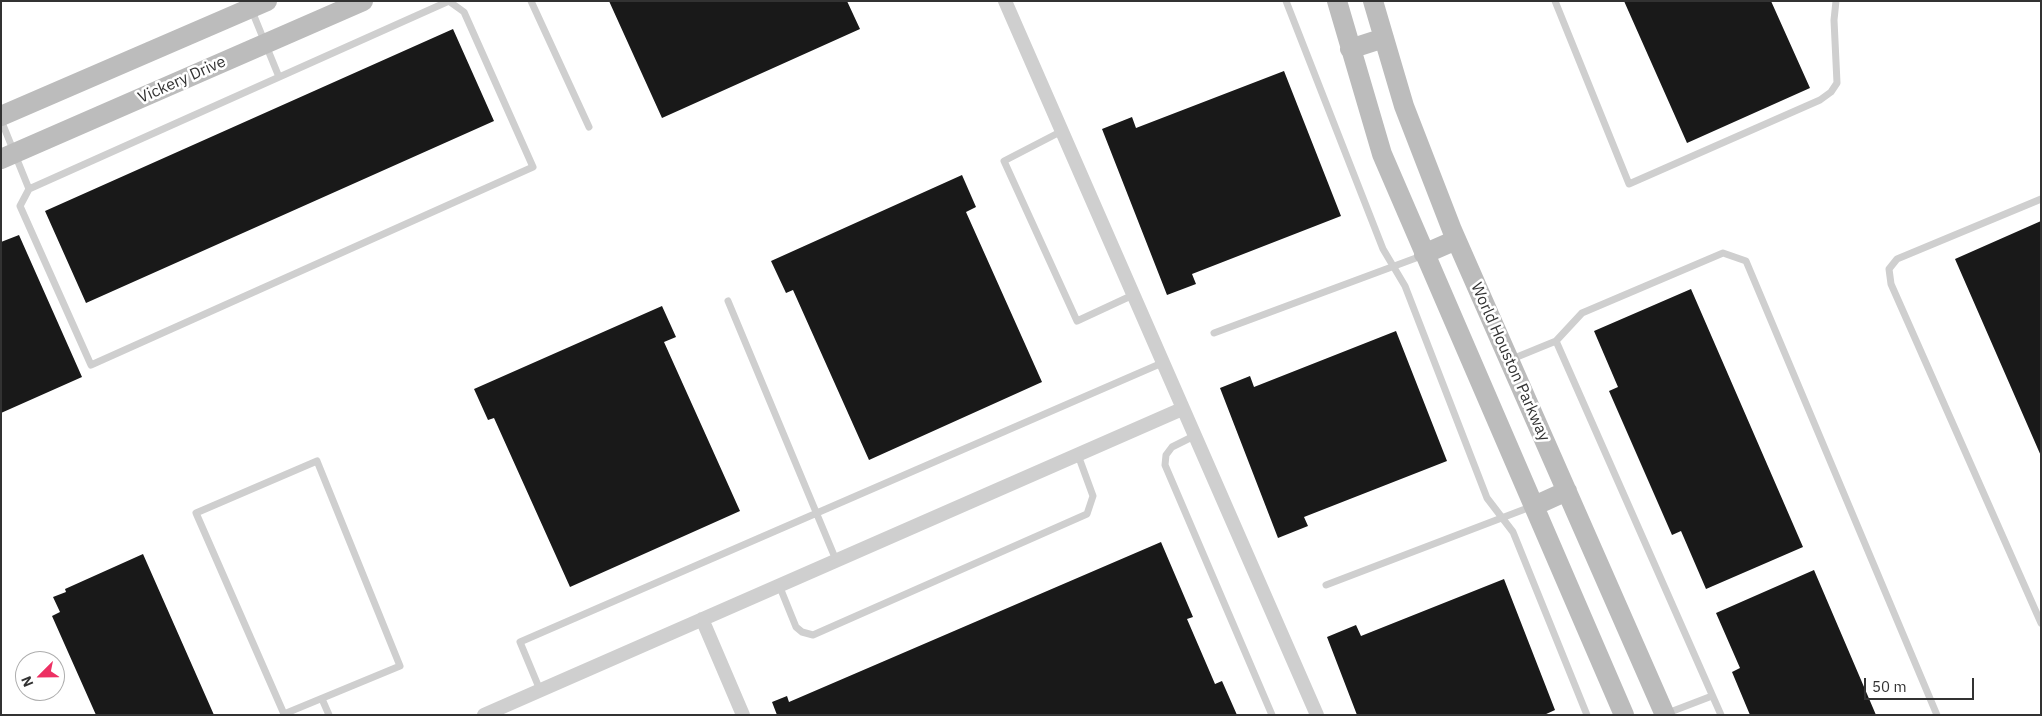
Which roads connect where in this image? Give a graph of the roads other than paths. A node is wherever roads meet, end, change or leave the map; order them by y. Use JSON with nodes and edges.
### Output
{"nodes":[{"id":1,"x":363,"y":1,"type":"edge"},
{"id":2,"x":532,"y":1,"type":"edge"},
{"id":3,"x":1006,"y":1,"type":"edge"},
{"id":4,"x":1286,"y":1,"type":"edge"},
{"id":5,"x":1337,"y":1,"type":"edge"},
{"id":6,"x":1374,"y":1,"type":"edge"},
{"id":7,"x":1555,"y":1,"type":"edge"},
{"id":8,"x":1836,"y":1,"type":"edge"},
{"id":9,"x":450,"y":2,"type":"edge"},
{"id":10,"x":255,"y":4,"type":"edge"},
{"id":11,"x":1384,"y":38,"type":"junction"},
{"id":12,"x":265,"y":44,"type":"junction"},
{"id":13,"x":1350,"y":49,"type":"junction"},
{"id":14,"x":279,"y":77,"type":"junction"},
{"id":15,"x":1,"y":116,"type":"edge"},
{"id":16,"x":1,"y":120,"type":"edge"},
{"id":17,"x":589,"y":127,"type":"dead end"},
{"id":18,"x":1062,"y":132,"type":"junction"},
{"id":19,"x":7,"y":157,"type":"edge"},
{"id":20,"x":30,"y":189,"type":"junction"},
{"id":21,"x":2041,"y":199,"type":"edge"},
{"id":22,"x":1456,"y":240,"type":"junction"},
{"id":23,"x":1424,"y":254,"type":"junction"},
{"id":24,"x":1394,"y":268,"type":"junction"},
{"id":25,"x":1133,"y":295,"type":"junction"},
{"id":26,"x":728,"y":301,"type":"dead end"},
{"id":27,"x":1214,"y":333,"type":"dead end"},
{"id":28,"x":1556,"y":341,"type":"junction"},
{"id":29,"x":1509,"y":360,"type":"junction"},
{"id":30,"x":1162,"y":363,"type":"junction"},
{"id":31,"x":1182,"y":409,"type":"junction"},
{"id":32,"x":1194,"y":436,"type":"junction"},
{"id":33,"x":1078,"y":456,"type":"junction"},
{"id":34,"x":1567,"y":491,"type":"junction"},
{"id":35,"x":1534,"y":506,"type":"junction"},
{"id":36,"x":815,"y":514,"type":"junction"},
{"id":37,"x":1502,"y":518,"type":"junction"},
{"id":38,"x":836,"y":560,"type":"junction"},
{"id":39,"x":1326,"y":585,"type":"dead end"},
{"id":40,"x":779,"y":586,"type":"junction"},
{"id":41,"x":702,"y":619,"type":"junction"},
{"id":42,"x":2041,"y":623,"type":"edge"},
{"id":43,"x":540,"y":690,"type":"junction"},
{"id":44,"x":1712,"y":696,"type":"junction"},
{"id":45,"x":322,"y":699,"type":"junction"},
{"id":46,"x":330,"y":715,"type":"edge"},
{"id":47,"x":484,"y":715,"type":"edge"},
{"id":48,"x":743,"y":715,"type":"edge"},
{"id":49,"x":1272,"y":715,"type":"edge"},
{"id":50,"x":1318,"y":715,"type":"edge"},
{"id":51,"x":1587,"y":715,"type":"edge"},
{"id":52,"x":1624,"y":715,"type":"edge"},
{"id":53,"x":1665,"y":715,"type":"edge"},
{"id":54,"x":1721,"y":715,"type":"edge"},
{"id":55,"x":1937,"y":715,"type":"edge"}],
"edges":[{"from":1,"to":12,"type":"street","name":"Vickery Drive"},
{"from":2,"to":17,"type":"lane"},
{"from":3,"to":18,"type":"street"},
{"from":4,"to":24,"type":"lane"},
{"from":5,"to":13,"type":"street"},
{"from":6,"to":11,"type":"street","name":"World Houston Parkway"},
{"from":7,"to":8,"type":"lane"},
{"from":9,"to":14,"type":"lane"},
{"from":9,"to":20,"type":"lane"},
{"from":10,"to":12,"type":"lane"},
{"from":10,"to":15,"type":"street"},
{"from":11,"to":13,"type":"street"},
{"from":11,"to":22,"type":"street","name":"World Houston Parkway"},
{"from":12,"to":14,"type":"lane"},
{"from":12,"to":19,"type":"street","name":"Vickery Drive"},
{"from":13,"to":23,"type":"street"},
{"from":14,"to":20,"type":"lane"},
{"from":16,"to":19,"type":"lane"},
{"from":18,"to":25,"type":"street"},
{"from":18,"to":25,"type":"lane"},
{"from":19,"to":20,"type":"lane"},
{"from":21,"to":42,"type":"lane"},
{"from":22,"to":23,"type":"street"},
{"from":22,"to":29,"type":"street","name":"World Houston Parkway"},
{"from":23,"to":24,"type":"lane"},
{"from":23,"to":35,"type":"street"},
{"from":24,"to":27,"type":"lane"},
{"from":24,"to":37,"type":"lane"},
{"from":25,"to":30,"type":"street"},
{"from":26,"to":36,"type":"lane"},
{"from":28,"to":29,"type":"lane"},
{"from":28,"to":44,"type":"lane"},
{"from":28,"to":55,"type":"lane"},
{"from":29,"to":34,"type":"street","name":"World Houston Parkway"},
{"from":30,"to":31,"type":"street"},
{"from":30,"to":36,"type":"lane"},
{"from":31,"to":32,"type":"street"},
{"from":31,"to":33,"type":"street"},
{"from":32,"to":49,"type":"lane"},
{"from":32,"to":50,"type":"street"},
{"from":33,"to":38,"type":"street"},
{"from":33,"to":40,"type":"lane"},
{"from":34,"to":35,"type":"street"},
{"from":34,"to":53,"type":"street","name":"World Houston Parkway"},
{"from":35,"to":37,"type":"lane"},
{"from":35,"to":52,"type":"street"},
{"from":36,"to":38,"type":"lane"},
{"from":36,"to":43,"type":"lane"},
{"from":37,"to":39,"type":"lane"},
{"from":37,"to":51,"type":"lane"},
{"from":38,"to":40,"type":"street"},
{"from":40,"to":41,"type":"street"},
{"from":41,"to":43,"type":"street"},
{"from":41,"to":48,"type":"street"},
{"from":43,"to":47,"type":"street"},
{"from":44,"to":53,"type":"lane"},
{"from":44,"to":54,"type":"lane"},
{"from":45,"to":45,"type":"lane"},
{"from":45,"to":46,"type":"lane"}]}
